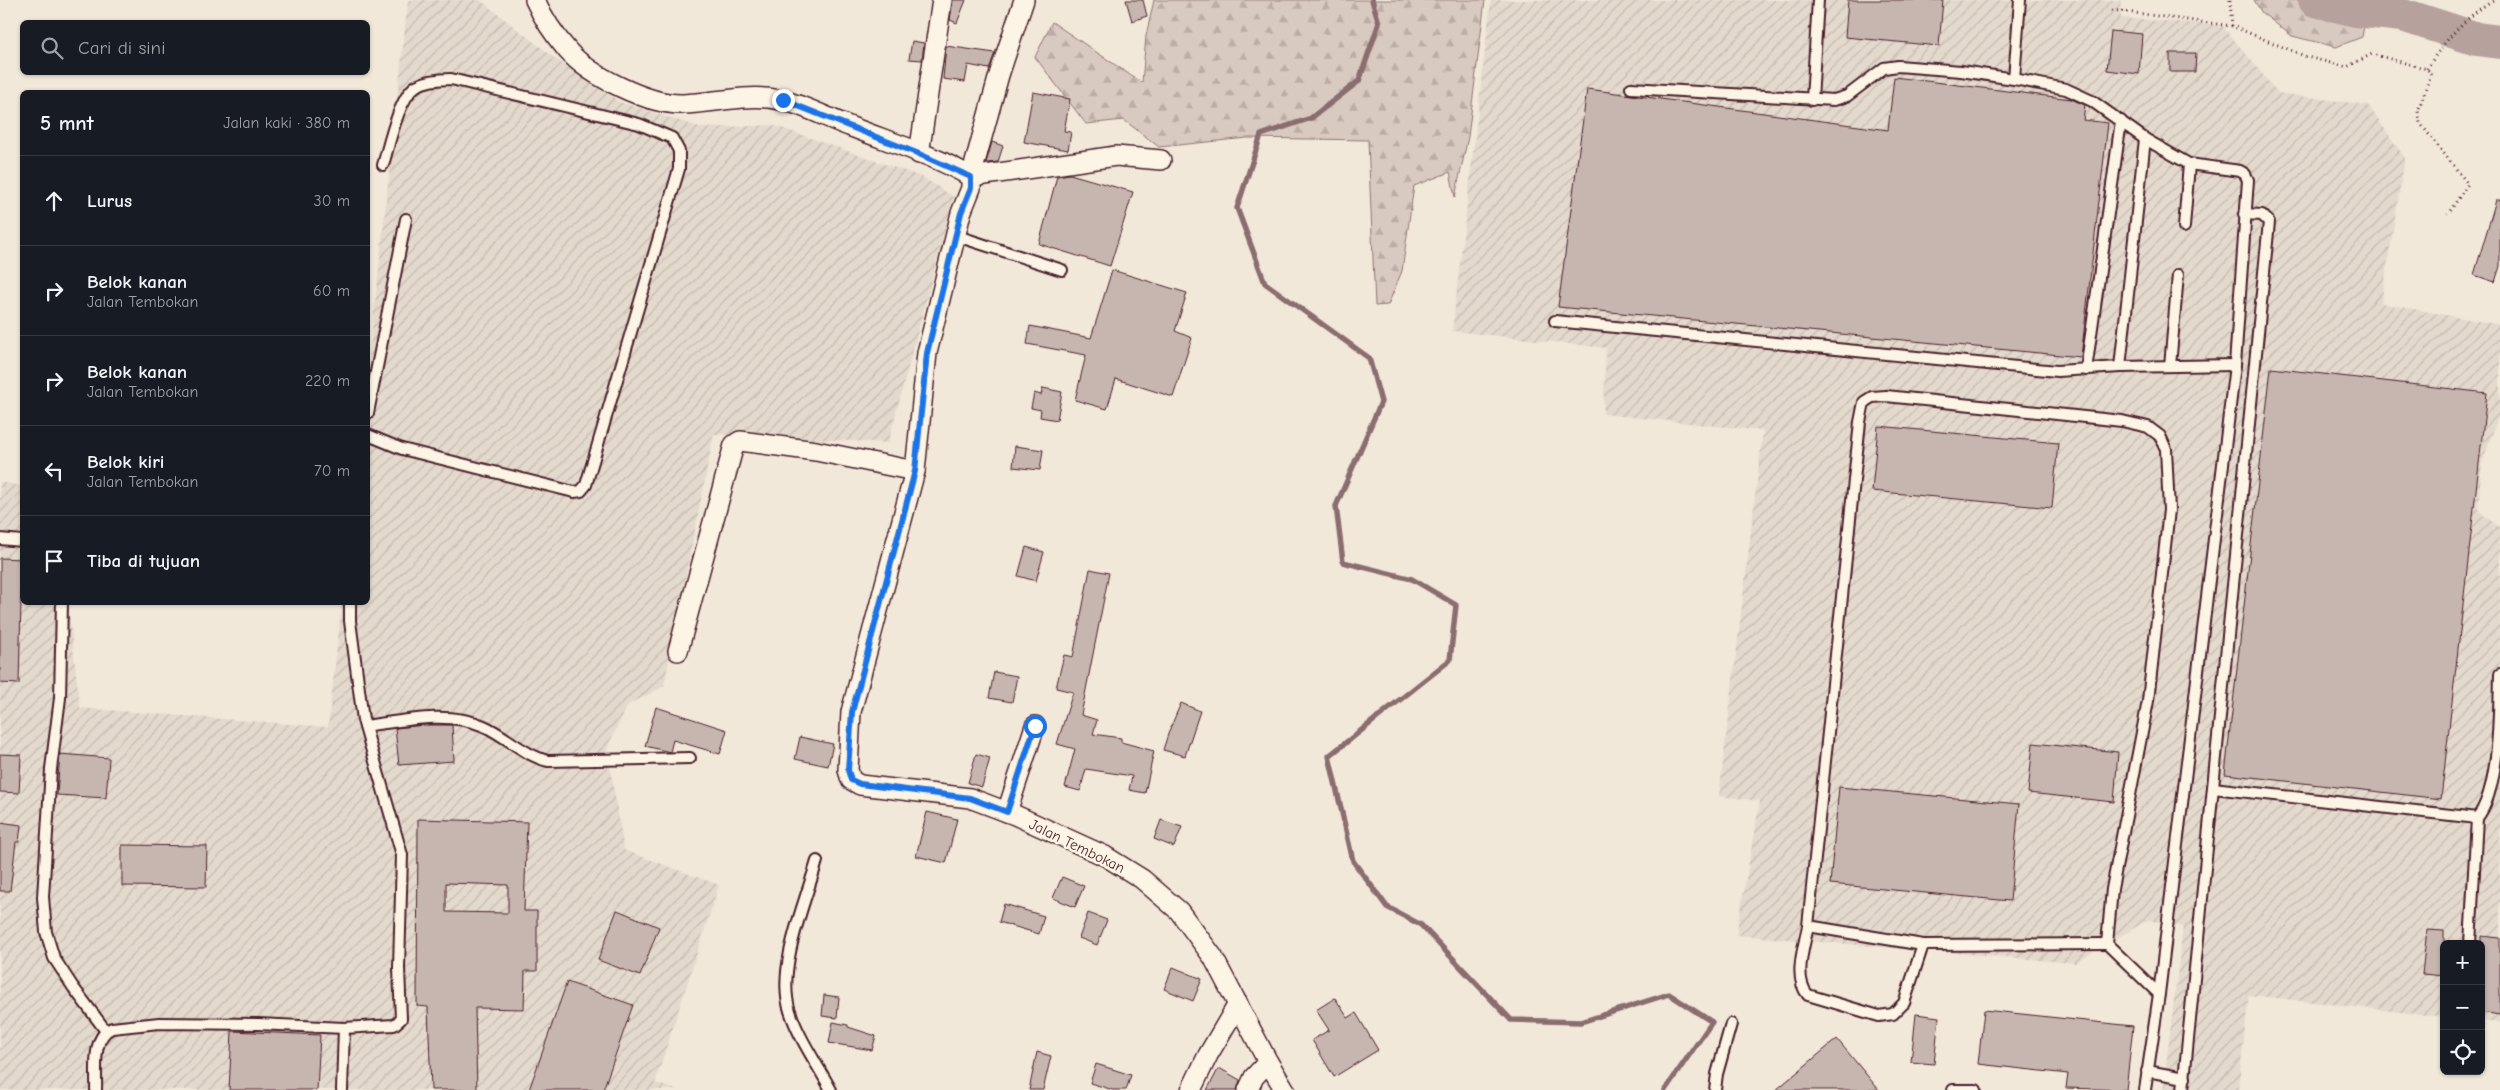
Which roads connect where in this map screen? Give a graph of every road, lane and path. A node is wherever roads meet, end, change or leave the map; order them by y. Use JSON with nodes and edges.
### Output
{"nodes":[{"id":1,"x":535,"y":0,"type":"edge"},
{"id":2,"x":942,"y":0,"type":"edge"},
{"id":3,"x":1024,"y":0,"type":"edge"},
{"id":4,"x":1818,"y":0,"type":"edge"},
{"id":5,"x":2020,"y":0,"type":"edge"},
{"id":6,"x":2230,"y":0,"type":"edge"},
{"id":7,"x":2493,"y":0,"type":"edge"},
{"id":8,"x":2112,"y":10,"type":"dead end"},
{"id":9,"x":2232,"y":26,"type":"junction"},
{"id":10,"x":2427,"y":69,"type":"junction"},
{"id":11,"x":2014,"y":79,"type":"junction"},
{"id":12,"x":1631,"y":88,"type":"dead end"},
{"id":13,"x":1812,"y":100,"type":"junction"},
{"id":14,"x":2121,"y":121,"type":"junction"},
{"id":15,"x":2145,"y":140,"type":"junction"},
{"id":16,"x":919,"y":154,"type":"junction"},
{"id":17,"x":1161,"y":160,"type":"dead end"},
{"id":18,"x":2189,"y":164,"type":"junction"},
{"id":19,"x":383,"y":165,"type":"dead end"},
{"id":20,"x":971,"y":177,"type":"junction"},
{"id":21,"x":2244,"y":214,"type":"junction"},
{"id":22,"x":2448,"y":214,"type":"dead end"},
{"id":23,"x":406,"y":219,"type":"dead end"},
{"id":24,"x":2184,"y":227,"type":"dead end"},
{"id":25,"x":957,"y":236,"type":"junction"},
{"id":26,"x":1062,"y":270,"type":"dead end"},
{"id":27,"x":2178,"y":274,"type":"dead end"},
{"id":28,"x":1555,"y":321,"type":"dead end"},
{"id":29,"x":2235,"y":365,"type":"junction"},
{"id":30,"x":2170,"y":366,"type":"junction"},
{"id":31,"x":2120,"y":367,"type":"junction"},
{"id":32,"x":2086,"y":370,"type":"junction"},
{"id":33,"x":370,"y":403,"type":"edge"},
{"id":34,"x":370,"y":436,"type":"edge"},
{"id":35,"x":915,"y":471,"type":"junction"},
{"id":36,"x":0,"y":539,"type":"edge"},
{"id":37,"x":20,"y":541,"type":"edge"},
{"id":38,"x":62,"y":605,"type":"edge"},
{"id":39,"x":350,"y":605,"type":"edge"},
{"id":40,"x":678,"y":651,"type":"dead end"},
{"id":41,"x":2500,"y":674,"type":"edge"},
{"id":42,"x":365,"y":726,"type":"junction"},
{"id":43,"x":1035,"y":726,"type":"dead end"},
{"id":44,"x":690,"y":758,"type":"dead end"},
{"id":45,"x":2212,"y":788,"type":"junction"},
{"id":46,"x":1007,"y":812,"type":"junction"},
{"id":47,"x":2478,"y":818,"type":"junction"},
{"id":48,"x":817,"y":861,"type":"dead end"},
{"id":49,"x":1808,"y":926,"type":"junction"},
{"id":50,"x":2470,"y":940,"type":"edge"},
{"id":51,"x":2107,"y":944,"type":"junction"},
{"id":52,"x":1923,"y":945,"type":"junction"},
{"id":53,"x":2159,"y":994,"type":"junction"},
{"id":54,"x":1238,"y":1004,"type":"junction"},
{"id":55,"x":1732,"y":1024,"type":"dead end"},
{"id":56,"x":344,"y":1028,"type":"junction"},
{"id":57,"x":106,"y":1031,"type":"junction"},
{"id":58,"x":2147,"y":1071,"type":"junction"},
{"id":59,"x":1258,"y":1074,"type":"edge"},
{"id":60,"x":2184,"y":1078,"type":"junction"},
{"id":61,"x":96,"y":1090,"type":"edge"},
{"id":62,"x":342,"y":1090,"type":"edge"},
{"id":63,"x":831,"y":1090,"type":"edge"},
{"id":64,"x":1191,"y":1090,"type":"edge"},
{"id":65,"x":1286,"y":1090,"type":"edge"},
{"id":66,"x":1715,"y":1090,"type":"edge"},
{"id":67,"x":1953,"y":1090,"type":"edge"},
{"id":68,"x":1976,"y":1090,"type":"edge"},
{"id":69,"x":2145,"y":1090,"type":"edge"},
{"id":70,"x":2183,"y":1090,"type":"edge"}],
"edges":[{"from":1,"to":16,"type":"street"},
{"from":2,"to":16,"type":"street"},
{"from":3,"to":20,"type":"street","name":"Jalan Tembokan"},
{"from":4,"to":13,"type":"lane"},
{"from":5,"to":11,"type":"lane"},
{"from":6,"to":9,"type":"path"},
{"from":7,"to":10,"type":"path"},
{"from":8,"to":9,"type":"path"},
{"from":9,"to":10,"type":"path"},
{"from":10,"to":22,"type":"path"},
{"from":11,"to":13,"type":"lane"},
{"from":11,"to":14,"type":"lane"},
{"from":12,"to":13,"type":"lane"},
{"from":14,"to":15,"type":"lane"},
{"from":14,"to":32,"type":"lane"},
{"from":15,"to":18,"type":"lane"},
{"from":15,"to":31,"type":"lane"},
{"from":16,"to":20,"type":"street"},
{"from":17,"to":20,"type":"street"},
{"from":18,"to":21,"type":"lane"},
{"from":18,"to":24,"type":"lane"},
{"from":19,"to":34,"type":"lane"},
{"from":20,"to":25,"type":"street","name":"Jalan Tembokan"},
{"from":21,"to":29,"type":"lane"},
{"from":21,"to":45,"type":"lane"},
{"from":23,"to":33,"type":"lane"},
{"from":25,"to":26,"type":"lane"},
{"from":25,"to":35,"type":"street","name":"Jalan Tembokan"},
{"from":27,"to":30,"type":"lane"},
{"from":28,"to":32,"type":"lane"},
{"from":29,"to":30,"type":"lane"},
{"from":29,"to":53,"type":"lane"},
{"from":30,"to":31,"type":"lane"},
{"from":31,"to":32,"type":"lane"},
{"from":35,"to":40,"type":"street"},
{"from":35,"to":46,"type":"street","name":"Jalan Tembokan"},
{"from":36,"to":37,"type":"lane"},
{"from":38,"to":57,"type":"lane"},
{"from":39,"to":42,"type":"lane"},
{"from":41,"to":47,"type":"lane"},
{"from":42,"to":44,"type":"lane"},
{"from":42,"to":56,"type":"lane"},
{"from":43,"to":46,"type":"street"},
{"from":45,"to":47,"type":"lane"},
{"from":45,"to":60,"type":"lane"},
{"from":46,"to":54,"type":"street","name":"Jalan Tembokan"},
{"from":47,"to":50,"type":"lane"},
{"from":48,"to":63,"type":"lane"},
{"from":49,"to":51,"type":"lane"},
{"from":49,"to":52,"type":"lane"},
{"from":49,"to":52,"type":"lane"},
{"from":51,"to":52,"type":"lane"},
{"from":51,"to":53,"type":"lane"},
{"from":53,"to":58,"type":"lane"},
{"from":54,"to":59,"type":"street","name":"Jalan Tembokan"},
{"from":54,"to":64,"type":"street"},
{"from":55,"to":66,"type":"lane"},
{"from":56,"to":57,"type":"lane"},
{"from":56,"to":62,"type":"lane"},
{"from":57,"to":61,"type":"lane"},
{"from":58,"to":60,"type":"lane"},
{"from":58,"to":69,"type":"lane"},
{"from":59,"to":65,"type":"street","name":"Jalan Tembokan"},
{"from":60,"to":70,"type":"lane"},
{"from":67,"to":68,"type":"lane"}]}
